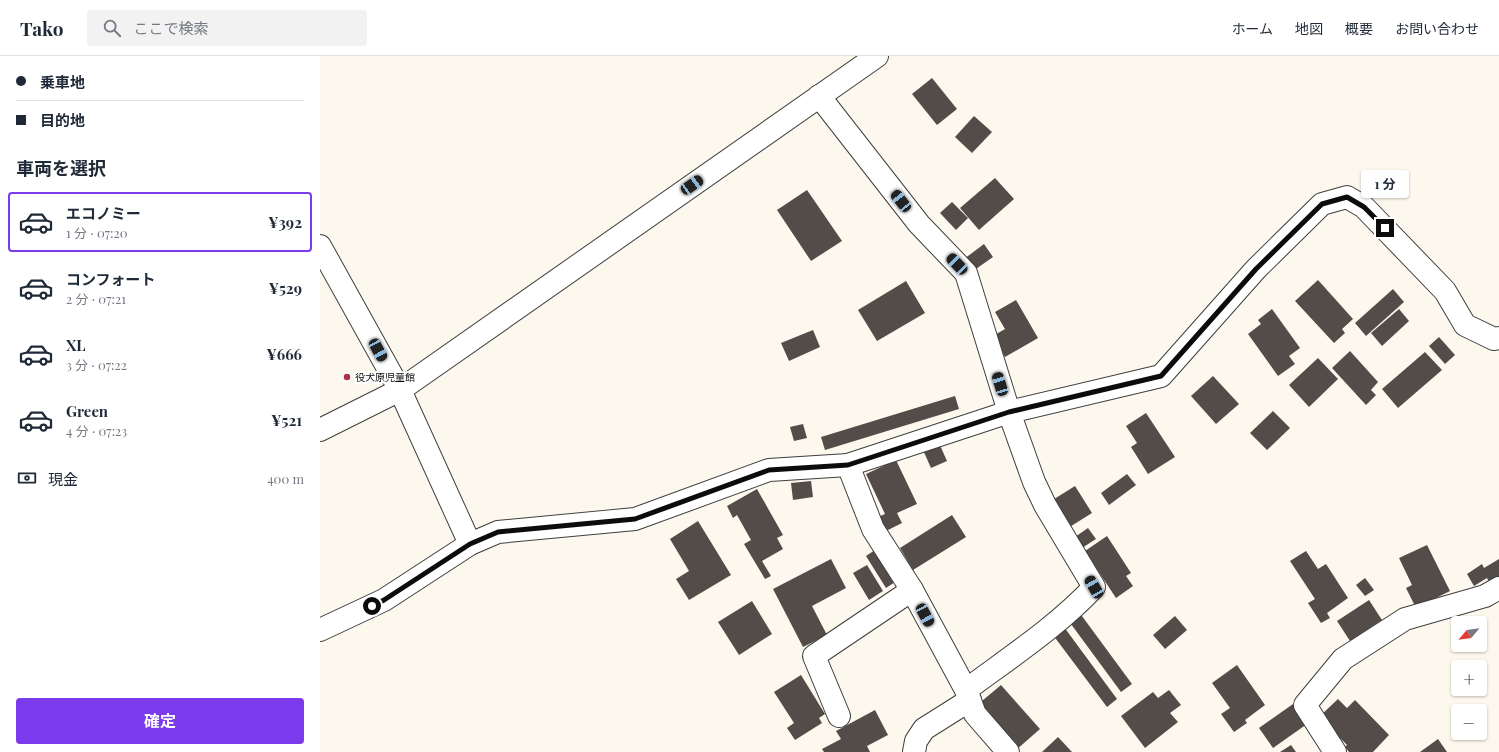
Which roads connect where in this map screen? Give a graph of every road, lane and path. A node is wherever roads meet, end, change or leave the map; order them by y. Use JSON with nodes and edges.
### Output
{"nodes":[{"id":1,"x":877,"y":56,"type":"edge"},
{"id":2,"x":819,"y":96,"type":"junction"},
{"id":3,"x":320,"y":246,"type":"edge"},
{"id":4,"x":1499,"y":338,"type":"edge"},
{"id":5,"x":400,"y":390,"type":"junction"},
{"id":6,"x":1009,"y":412,"type":"junction"},
{"id":7,"x":320,"y":430,"type":"edge"},
{"id":8,"x":848,"y":465,"type":"junction"},
{"id":9,"x":470,"y":544,"type":"junction"},
{"id":10,"x":1499,"y":588,"type":"edge"},
{"id":11,"x":912,"y":590,"type":"junction"},
{"id":12,"x":320,"y":630,"type":"edge"},
{"id":13,"x":968,"y":695,"type":"junction"},
{"id":14,"x":839,"y":716,"type":"dead end"},
{"id":15,"x":914,"y":752,"type":"edge"},
{"id":16,"x":1008,"y":752,"type":"edge"},
{"id":17,"x":1336,"y":752,"type":"edge"}],
"edges":[{"from":1,"to":2,"type":"street"},
{"from":2,"to":5,"type":"street"},
{"from":2,"to":6,"type":"street"},
{"from":3,"to":5,"type":"street"},
{"from":4,"to":6,"type":"street"},
{"from":5,"to":7,"type":"street"},
{"from":5,"to":9,"type":"street"},
{"from":6,"to":8,"type":"street"},
{"from":6,"to":13,"type":"street"},
{"from":8,"to":9,"type":"street"},
{"from":8,"to":11,"type":"street"},
{"from":9,"to":12,"type":"street"},
{"from":10,"to":17,"type":"street"},
{"from":11,"to":13,"type":"street"},
{"from":11,"to":14,"type":"street"},
{"from":13,"to":15,"type":"street"},
{"from":13,"to":16,"type":"street"}]}
